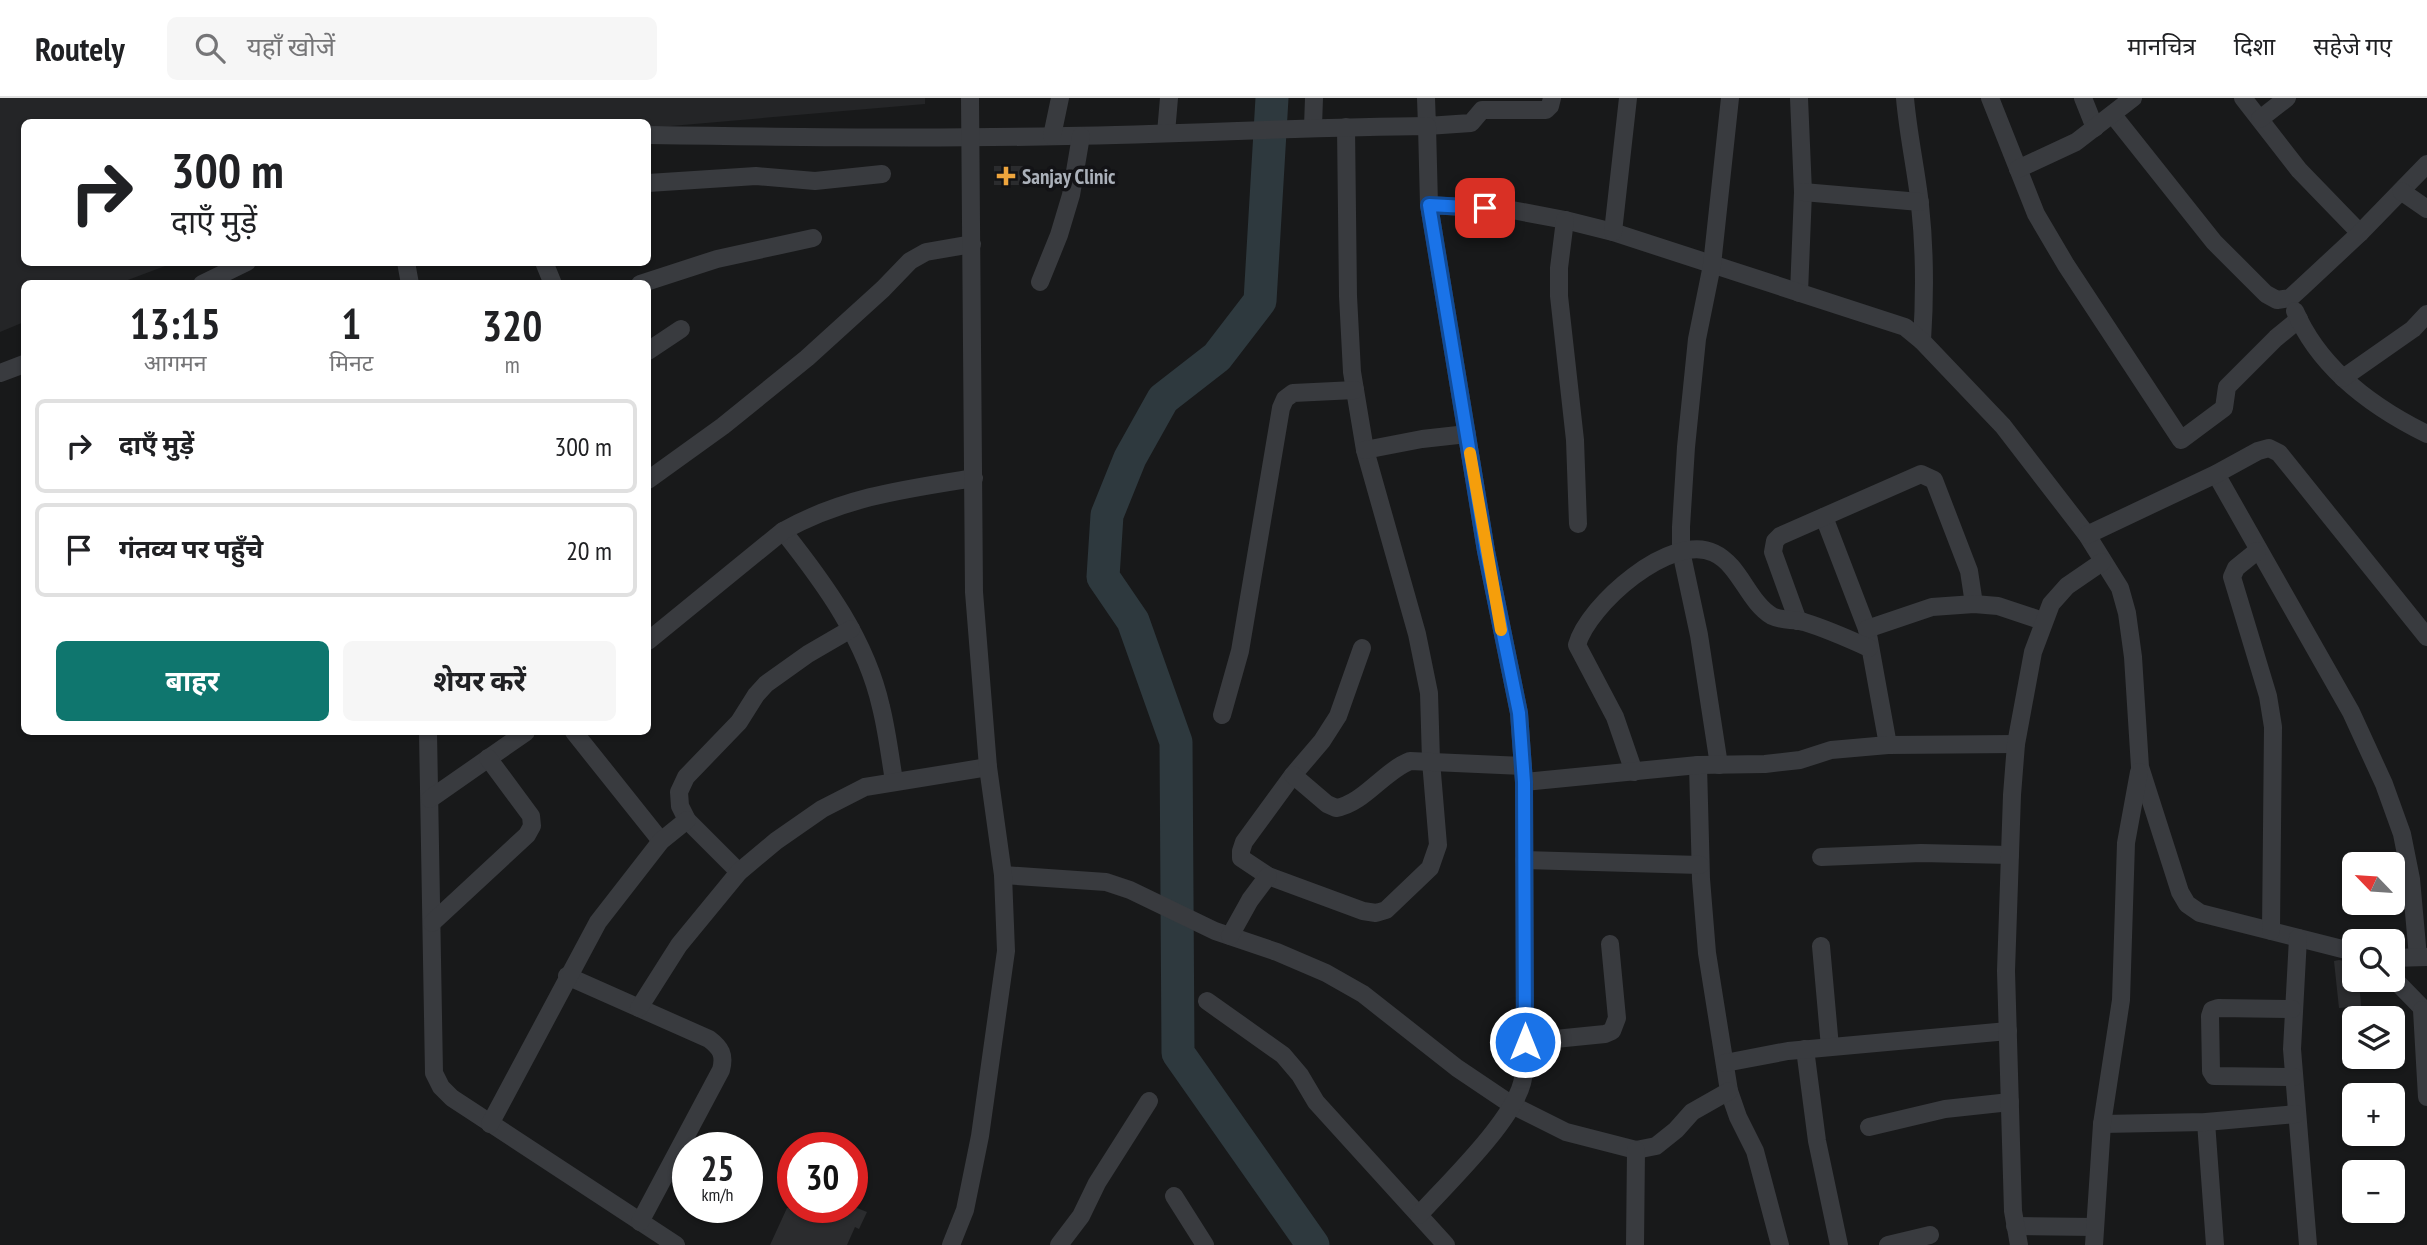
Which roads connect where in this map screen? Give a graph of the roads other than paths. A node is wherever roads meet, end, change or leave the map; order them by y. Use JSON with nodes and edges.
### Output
{"nodes":[{"id":1,"x":970,"y":98,"type":"edge"},
{"id":2,"x":1060,"y":98,"type":"edge"},
{"id":3,"x":1169,"y":98,"type":"edge"},
{"id":4,"x":1314,"y":98,"type":"edge"},
{"id":5,"x":1426,"y":98,"type":"edge"},
{"id":6,"x":1552,"y":98,"type":"edge"},
{"id":7,"x":1628,"y":98,"type":"edge"},
{"id":8,"x":1730,"y":98,"type":"edge"},
{"id":9,"x":1799,"y":98,"type":"edge"},
{"id":10,"x":1905,"y":98,"type":"edge"},
{"id":11,"x":1990,"y":98,"type":"edge"},
{"id":12,"x":2083,"y":98,"type":"edge"},
{"id":13,"x":2133,"y":98,"type":"edge"},
{"id":14,"x":2243,"y":98,"type":"edge"},
{"id":15,"x":2287,"y":98,"type":"edge"},
{"id":16,"x":2113,"y":114,"type":"junction"},
{"id":17,"x":2260,"y":119,"type":"junction"},
{"id":18,"x":1427,"y":126,"type":"junction"},
{"id":19,"x":1305,"y":127,"type":"junction"},
{"id":20,"x":1346,"y":127,"type":"junction"},
{"id":21,"x":2095,"y":128,"type":"junction"},
{"id":22,"x":1166,"y":133,"type":"junction"},
{"id":23,"x":651,"y":135,"type":"edge"},
{"id":24,"x":971,"y":136,"type":"junction"},
{"id":25,"x":1052,"y":136,"type":"junction"},
{"id":26,"x":1081,"y":136,"type":"junction"},
{"id":27,"x":2427,"y":164,"type":"edge"},
{"id":28,"x":2018,"y":169,"type":"junction"},
{"id":29,"x":881,"y":174,"type":"dead end"},
{"id":30,"x":651,"y":183,"type":"edge"},
{"id":31,"x":2401,"y":191,"type":"junction"},
{"id":32,"x":1803,"y":192,"type":"junction"},
{"id":33,"x":1920,"y":202,"type":"junction"},
{"id":34,"x":1429,"y":205,"type":"junction"},
{"id":35,"x":2427,"y":209,"type":"edge"},
{"id":36,"x":1564,"y":220,"type":"junction"},
{"id":37,"x":1613,"y":232,"type":"junction"},
{"id":38,"x":2360,"y":233,"type":"junction"},
{"id":39,"x":813,"y":238,"type":"dead end"},
{"id":40,"x":972,"y":244,"type":"junction"},
{"id":41,"x":1712,"y":265,"type":"junction"},
{"id":42,"x":239,"y":266,"type":"edge"},
{"id":43,"x":210,"y":280,"type":"edge"},
{"id":44,"x":651,"y":280,"type":"edge"},
{"id":45,"x":1040,"y":282,"type":"dead end"},
{"id":46,"x":1799,"y":293,"type":"junction"},
{"id":47,"x":2290,"y":298,"type":"junction"},
{"id":48,"x":2427,"y":314,"type":"edge"},
{"id":49,"x":2299,"y":319,"type":"junction"},
{"id":50,"x":681,"y":329,"type":"dead end"},
{"id":51,"x":1923,"y":341,"type":"junction"},
{"id":52,"x":651,"y":349,"type":"edge"},
{"id":53,"x":21,"y":365,"type":"edge"},
{"id":54,"x":0,"y":373,"type":"edge"},
{"id":55,"x":2343,"y":378,"type":"junction"},
{"id":56,"x":1355,"y":390,"type":"junction"},
{"id":57,"x":2426,"y":433,"type":"edge"},
{"id":58,"x":1467,"y":434,"type":"junction"},
{"id":59,"x":1365,"y":450,"type":"junction"},
{"id":60,"x":2216,"y":474,"type":"junction"},
{"id":61,"x":651,"y":478,"type":"edge"},
{"id":62,"x":974,"y":478,"type":"junction"},
{"id":63,"x":1824,"y":517,"type":"junction"},
{"id":64,"x":1578,"y":524,"type":"dead end"},
{"id":65,"x":783,"y":531,"type":"junction"},
{"id":66,"x":2087,"y":536,"type":"junction"},
{"id":67,"x":1681,"y":551,"type":"junction"},
{"id":68,"x":2258,"y":551,"type":"junction"},
{"id":69,"x":2102,"y":562,"type":"junction"},
{"id":70,"x":1974,"y":604,"type":"junction"},
{"id":71,"x":1798,"y":621,"type":"junction"},
{"id":72,"x":2043,"y":621,"type":"junction"},
{"id":73,"x":851,"y":629,"type":"junction"},
{"id":74,"x":1867,"y":629,"type":"junction"},
{"id":75,"x":2427,"y":637,"type":"edge"},
{"id":76,"x":651,"y":639,"type":"edge"},
{"id":77,"x":1362,"y":648,"type":"dead end"},
{"id":78,"x":1869,"y":648,"type":"junction"},
{"id":79,"x":1222,"y":715,"type":"dead end"},
{"id":80,"x":428,"y":735,"type":"edge"},
{"id":81,"x":522,"y":735,"type":"edge"},
{"id":82,"x":576,"y":735,"type":"edge"},
{"id":83,"x":2016,"y":744,"type":"junction"},
{"id":84,"x":1888,"y":745,"type":"junction"},
{"id":85,"x":488,"y":758,"type":"junction"},
{"id":86,"x":1431,"y":761,"type":"junction"},
{"id":87,"x":1698,"y":765,"type":"junction"},
{"id":88,"x":1719,"y":765,"type":"junction"},
{"id":89,"x":988,"y":767,"type":"junction"},
{"id":90,"x":2140,"y":767,"type":"junction"},
{"id":91,"x":1634,"y":772,"type":"junction"},
{"id":92,"x":1523,"y":774,"type":"junction"},
{"id":93,"x":1293,"y":775,"type":"junction"},
{"id":94,"x":894,"y":781,"type":"junction"},
{"id":95,"x":430,"y":799,"type":"junction"},
{"id":96,"x":687,"y":820,"type":"junction"},
{"id":97,"x":661,"y":841,"type":"junction"},
{"id":98,"x":2010,"y":855,"type":"junction"},
{"id":99,"x":1821,"y":857,"type":"dead end"},
{"id":100,"x":1524,"y":860,"type":"junction"},
{"id":101,"x":1700,"y":865,"type":"junction"},
{"id":102,"x":739,"y":872,"type":"junction"},
{"id":103,"x":1003,"y":876,"type":"junction"},
{"id":104,"x":1268,"y":876,"type":"junction"},
{"id":105,"x":432,"y":923,"type":"junction"},
{"id":106,"x":2271,"y":930,"type":"junction"},
{"id":107,"x":1222,"y":933,"type":"junction"},
{"id":108,"x":2298,"y":937,"type":"junction"},
{"id":109,"x":1610,"y":944,"type":"dead end"},
{"id":110,"x":1821,"y":946,"type":"dead end"},
{"id":111,"x":2342,"y":949,"type":"edge"},
{"id":112,"x":2423,"y":957,"type":"edge"},
{"id":113,"x":2405,"y":958,"type":"edge"},
{"id":114,"x":567,"y":976,"type":"junction"},
{"id":115,"x":2405,"y":990,"type":"edge"},
{"id":116,"x":1207,"y":1001,"type":"dead end"},
{"id":117,"x":639,"y":1007,"type":"junction"},
{"id":118,"x":2292,"y":1009,"type":"junction"},
{"id":119,"x":2425,"y":1011,"type":"edge"},
{"id":120,"x":2008,"y":1031,"type":"junction"},
{"id":121,"x":1525,"y":1042,"type":"junction"},
{"id":122,"x":1830,"y":1047,"type":"junction"},
{"id":123,"x":1805,"y":1049,"type":"junction"},
{"id":124,"x":1725,"y":1063,"type":"junction"},
{"id":125,"x":2294,"y":1077,"type":"junction"},
{"id":126,"x":1729,"y":1091,"type":"junction"},
{"id":127,"x":2427,"y":1097,"type":"edge"},
{"id":128,"x":1149,"y":1101,"type":"dead end"},
{"id":129,"x":2010,"y":1102,"type":"junction"},
{"id":130,"x":1512,"y":1105,"type":"junction"},
{"id":131,"x":2296,"y":1114,"type":"junction"},
{"id":132,"x":2206,"y":1122,"type":"junction"},
{"id":133,"x":490,"y":1124,"type":"junction"},
{"id":134,"x":2102,"y":1124,"type":"junction"},
{"id":135,"x":1869,"y":1127,"type":"dead end"},
{"id":136,"x":1636,"y":1150,"type":"junction"},
{"id":137,"x":1174,"y":1196,"type":"dead end"},
{"id":138,"x":1419,"y":1215,"type":"junction"},
{"id":139,"x":640,"y":1222,"type":"junction"},
{"id":140,"x":1930,"y":1236,"type":"dead end"},
{"id":141,"x":2094,"y":1236,"type":"edge"},
{"id":142,"x":2013,"y":1239,"type":"edge"},
{"id":143,"x":676,"y":1245,"type":"edge"},
{"id":144,"x":951,"y":1245,"type":"edge"},
{"id":145,"x":1059,"y":1245,"type":"edge"},
{"id":146,"x":1205,"y":1245,"type":"edge"},
{"id":147,"x":1447,"y":1245,"type":"edge"},
{"id":148,"x":1635,"y":1245,"type":"edge"},
{"id":149,"x":1780,"y":1245,"type":"edge"},
{"id":150,"x":1839,"y":1245,"type":"edge"},
{"id":151,"x":1888,"y":1245,"type":"edge"},
{"id":152,"x":2215,"y":1245,"type":"edge"},
{"id":153,"x":2308,"y":1245,"type":"edge"}],
"edges":[{"from":1,"to":24,"type":"street"},
{"from":2,"to":25,"type":"street"},
{"from":3,"to":22,"type":"street"},
{"from":4,"to":19,"type":"street"},
{"from":5,"to":18,"type":"street"},
{"from":6,"to":18,"type":"street"},
{"from":7,"to":37,"type":"street"},
{"from":8,"to":41,"type":"street"},
{"from":9,"to":32,"type":"street"},
{"from":10,"to":33,"type":"street"},
{"from":11,"to":28,"type":"street"},
{"from":12,"to":21,"type":"street"},
{"from":13,"to":16,"type":"street"},
{"from":14,"to":17,"type":"street"},
{"from":15,"to":17,"type":"street"},
{"from":16,"to":21,"type":"street"},
{"from":16,"to":47,"type":"street"},
{"from":17,"to":38,"type":"street"},
{"from":18,"to":20,"type":"street"},
{"from":18,"to":34,"type":"street"},
{"from":19,"to":20,"type":"street"},
{"from":19,"to":22,"type":"street"},
{"from":20,"to":56,"type":"street"},
{"from":21,"to":28,"type":"street"},
{"from":22,"to":26,"type":"street"},
{"from":23,"to":24,"type":"street"},
{"from":24,"to":25,"type":"street"},
{"from":24,"to":40,"type":"street"},
{"from":25,"to":26,"type":"street"},
{"from":26,"to":45,"type":"street"},
{"from":27,"to":31,"type":"street"},
{"from":28,"to":49,"type":"street"},
{"from":29,"to":30,"type":"street"},
{"from":31,"to":35,"type":"street"},
{"from":31,"to":38,"type":"street"},
{"from":32,"to":33,"type":"street"},
{"from":32,"to":46,"type":"street"},
{"from":33,"to":51,"type":"street"},
{"from":34,"to":36,"type":"street"},
{"from":34,"to":58,"type":"street"},
{"from":36,"to":37,"type":"street"},
{"from":36,"to":64,"type":"street"},
{"from":37,"to":41,"type":"street"},
{"from":38,"to":47,"type":"street"},
{"from":39,"to":44,"type":"street"},
{"from":40,"to":61,"type":"street"},
{"from":40,"to":62,"type":"street"},
{"from":41,"to":46,"type":"street"},
{"from":41,"to":67,"type":"street"},
{"from":42,"to":43,"type":"street"},
{"from":46,"to":51,"type":"street"},
{"from":47,"to":49,"type":"street"},
{"from":48,"to":55,"type":"street"},
{"from":49,"to":55,"type":"street"},
{"from":50,"to":52,"type":"street"},
{"from":51,"to":66,"type":"street"},
{"from":53,"to":54,"type":"street"},
{"from":55,"to":57,"type":"street"},
{"from":56,"to":59,"type":"street"},
{"from":56,"to":79,"type":"street"},
{"from":58,"to":59,"type":"street"},
{"from":58,"to":92,"type":"street"},
{"from":59,"to":86,"type":"street"},
{"from":60,"to":66,"type":"street"},
{"from":60,"to":68,"type":"street"},
{"from":60,"to":75,"type":"street"},
{"from":62,"to":65,"type":"street"},
{"from":62,"to":89,"type":"street"},
{"from":63,"to":70,"type":"street"},
{"from":63,"to":71,"type":"street"},
{"from":63,"to":74,"type":"street"},
{"from":65,"to":73,"type":"street"},
{"from":65,"to":76,"type":"street"},
{"from":66,"to":69,"type":"street"},
{"from":67,"to":71,"type":"street"},
{"from":67,"to":88,"type":"street"},
{"from":67,"to":91,"type":"street"},
{"from":68,"to":106,"type":"street"},
{"from":68,"to":112,"type":"street"},
{"from":69,"to":72,"type":"street"},
{"from":69,"to":90,"type":"street"},
{"from":70,"to":72,"type":"street"},
{"from":70,"to":74,"type":"street"},
{"from":71,"to":78,"type":"street"},
{"from":72,"to":83,"type":"street"},
{"from":73,"to":94,"type":"street"},
{"from":73,"to":96,"type":"street"},
{"from":74,"to":78,"type":"street"},
{"from":77,"to":93,"type":"street"},
{"from":78,"to":84,"type":"street"},
{"from":80,"to":95,"type":"street"},
{"from":81,"to":85,"type":"street"},
{"from":82,"to":97,"type":"street"},
{"from":83,"to":84,"type":"street"},
{"from":83,"to":98,"type":"street"},
{"from":84,"to":88,"type":"street"},
{"from":85,"to":95,"type":"street"},
{"from":85,"to":105,"type":"street"},
{"from":86,"to":92,"type":"street"},
{"from":86,"to":93,"type":"street"},
{"from":86,"to":104,"type":"street"},
{"from":87,"to":88,"type":"street"},
{"from":87,"to":91,"type":"street"},
{"from":87,"to":101,"type":"street"},
{"from":89,"to":94,"type":"street"},
{"from":89,"to":103,"type":"street"},
{"from":90,"to":106,"type":"street"},
{"from":90,"to":134,"type":"street"},
{"from":91,"to":92,"type":"street"},
{"from":92,"to":100,"type":"street"},
{"from":93,"to":104,"type":"street"},
{"from":94,"to":102,"type":"street"},
{"from":95,"to":105,"type":"street"},
{"from":96,"to":97,"type":"street"},
{"from":96,"to":102,"type":"street"},
{"from":97,"to":114,"type":"street"},
{"from":98,"to":99,"type":"street"},
{"from":98,"to":120,"type":"street"},
{"from":100,"to":101,"type":"street"},
{"from":100,"to":121,"type":"street"},
{"from":101,"to":124,"type":"street"},
{"from":102,"to":117,"type":"street"},
{"from":103,"to":107,"type":"street"},
{"from":103,"to":144,"type":"street"},
{"from":104,"to":107,"type":"street"},
{"from":105,"to":133,"type":"street"},
{"from":106,"to":108,"type":"street"},
{"from":107,"to":130,"type":"street"},
{"from":108,"to":111,"type":"street"},
{"from":108,"to":118,"type":"street"},
{"from":109,"to":121,"type":"street"},
{"from":110,"to":122,"type":"street"},
{"from":112,"to":113,"type":"street"},
{"from":114,"to":117,"type":"street"},
{"from":114,"to":133,"type":"street"},
{"from":115,"to":119,"type":"street"},
{"from":116,"to":138,"type":"street"},
{"from":117,"to":139,"type":"street"},
{"from":118,"to":125,"type":"street"},
{"from":118,"to":125,"type":"street"},
{"from":119,"to":127,"type":"street"},
{"from":120,"to":122,"type":"street"},
{"from":120,"to":129,"type":"street"},
{"from":121,"to":130,"type":"street"},
{"from":122,"to":123,"type":"street"},
{"from":123,"to":124,"type":"street"},
{"from":123,"to":150,"type":"street"},
{"from":124,"to":126,"type":"street"},
{"from":125,"to":131,"type":"street"},
{"from":126,"to":136,"type":"street"},
{"from":126,"to":149,"type":"street"},
{"from":128,"to":145,"type":"street"},
{"from":129,"to":135,"type":"street"},
{"from":129,"to":142,"type":"street"},
{"from":130,"to":136,"type":"street"},
{"from":130,"to":138,"type":"street"},
{"from":131,"to":132,"type":"street"},
{"from":131,"to":153,"type":"street"},
{"from":132,"to":134,"type":"street"},
{"from":132,"to":152,"type":"street"},
{"from":133,"to":139,"type":"street"},
{"from":134,"to":141,"type":"street"},
{"from":136,"to":148,"type":"street"},
{"from":137,"to":146,"type":"street"},
{"from":138,"to":147,"type":"street"},
{"from":139,"to":143,"type":"street"},
{"from":140,"to":151,"type":"street"},
{"from":141,"to":142,"type":"street"}]}
